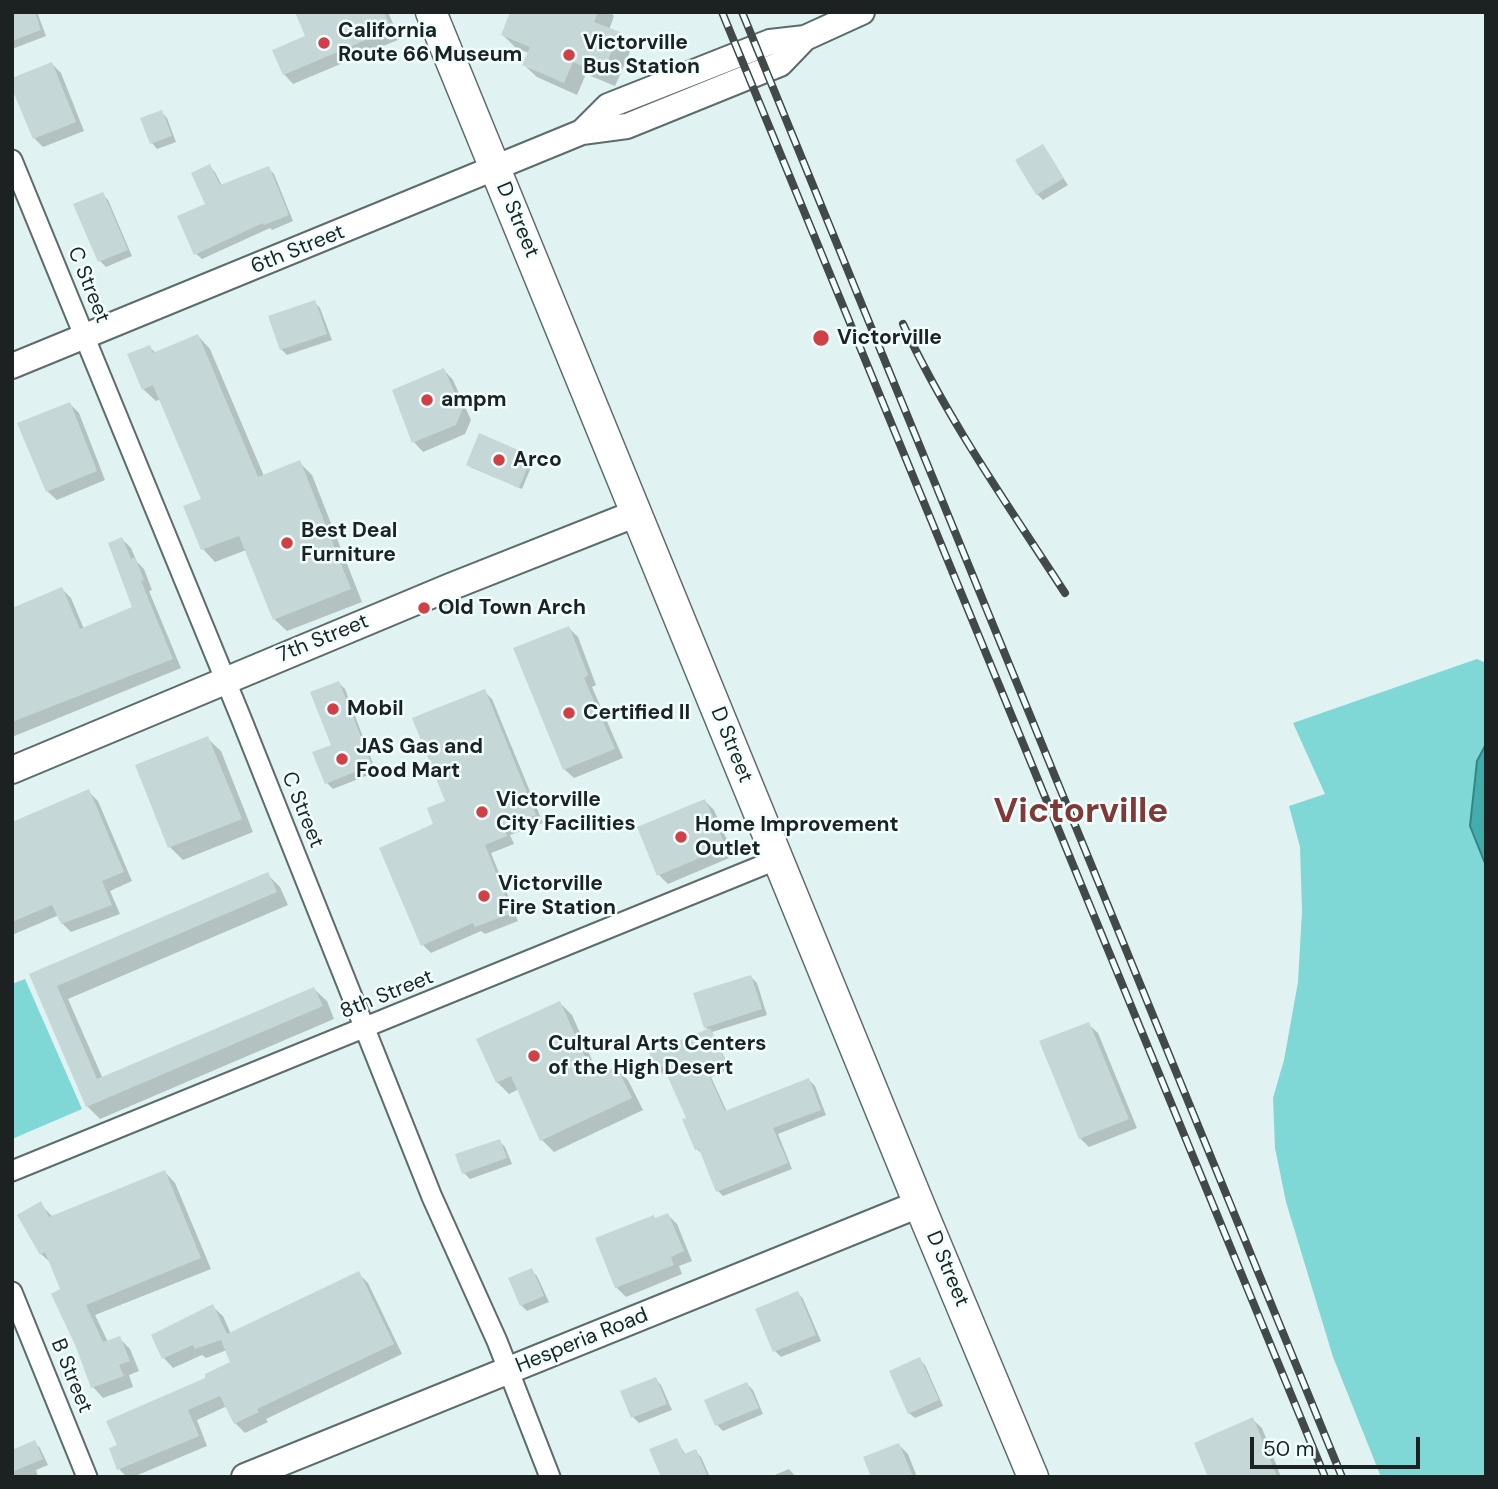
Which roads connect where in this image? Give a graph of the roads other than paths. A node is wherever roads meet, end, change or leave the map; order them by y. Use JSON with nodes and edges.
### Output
{"nodes":[{"id":1,"x":431,"y":12,"type":"edge"},
{"id":2,"x":862,"y":12,"type":"edge"},
{"id":3,"x":12,"y":160,"type":"edge"},
{"id":4,"x":495,"y":169,"type":"junction"},
{"id":5,"x":85,"y":337,"type":"junction"},
{"id":6,"x":12,"y":366,"type":"edge"},
{"id":7,"x":637,"y":513,"type":"junction"},
{"id":8,"x":224,"y":681,"type":"junction"},
{"id":9,"x":12,"y":769,"type":"edge"},
{"id":10,"x":778,"y":859,"type":"junction"},
{"id":11,"x":364,"y":1028,"type":"junction"},
{"id":12,"x":12,"y":1171,"type":"edge"},
{"id":13,"x":919,"y":1204,"type":"junction"},
{"id":14,"x":12,"y":1292,"type":"edge"},
{"id":15,"x":509,"y":1371,"type":"junction"},
{"id":16,"x":87,"y":1477,"type":"edge"},
{"id":17,"x":245,"y":1477,"type":"edge"},
{"id":18,"x":550,"y":1477,"type":"edge"},
{"id":19,"x":1033,"y":1477,"type":"edge"}],
"edges":[{"from":1,"to":4,"type":"main road","name":"D Street"},
{"from":2,"to":4,"type":"street","name":"6th Street"},
{"from":3,"to":5,"type":"street","name":"C Street"},
{"from":4,"to":5,"type":"street","name":"6th Street"},
{"from":4,"to":7,"type":"main road","name":"D Street"},
{"from":5,"to":6,"type":"street","name":"6th Street"},
{"from":5,"to":8,"type":"street","name":"C Street"},
{"from":7,"to":8,"type":"main road","name":"7th Street"},
{"from":7,"to":10,"type":"main road","name":"D Street"},
{"from":8,"to":9,"type":"main road","name":"7th Street"},
{"from":8,"to":11,"type":"street","name":"C Street"},
{"from":10,"to":11,"type":"street","name":"8th Street"},
{"from":10,"to":13,"type":"main road","name":"D Street"},
{"from":11,"to":12,"type":"street","name":"8th Street"},
{"from":11,"to":15,"type":"street","name":"C Street"},
{"from":13,"to":15,"type":"main road","name":"Hesperia Road"},
{"from":13,"to":19,"type":"main road","name":"D Street"},
{"from":14,"to":16,"type":"street","name":"B Street"},
{"from":15,"to":17,"type":"main road","name":"Hesperia Road"},
{"from":15,"to":18,"type":"street","name":"C Street"}]}
